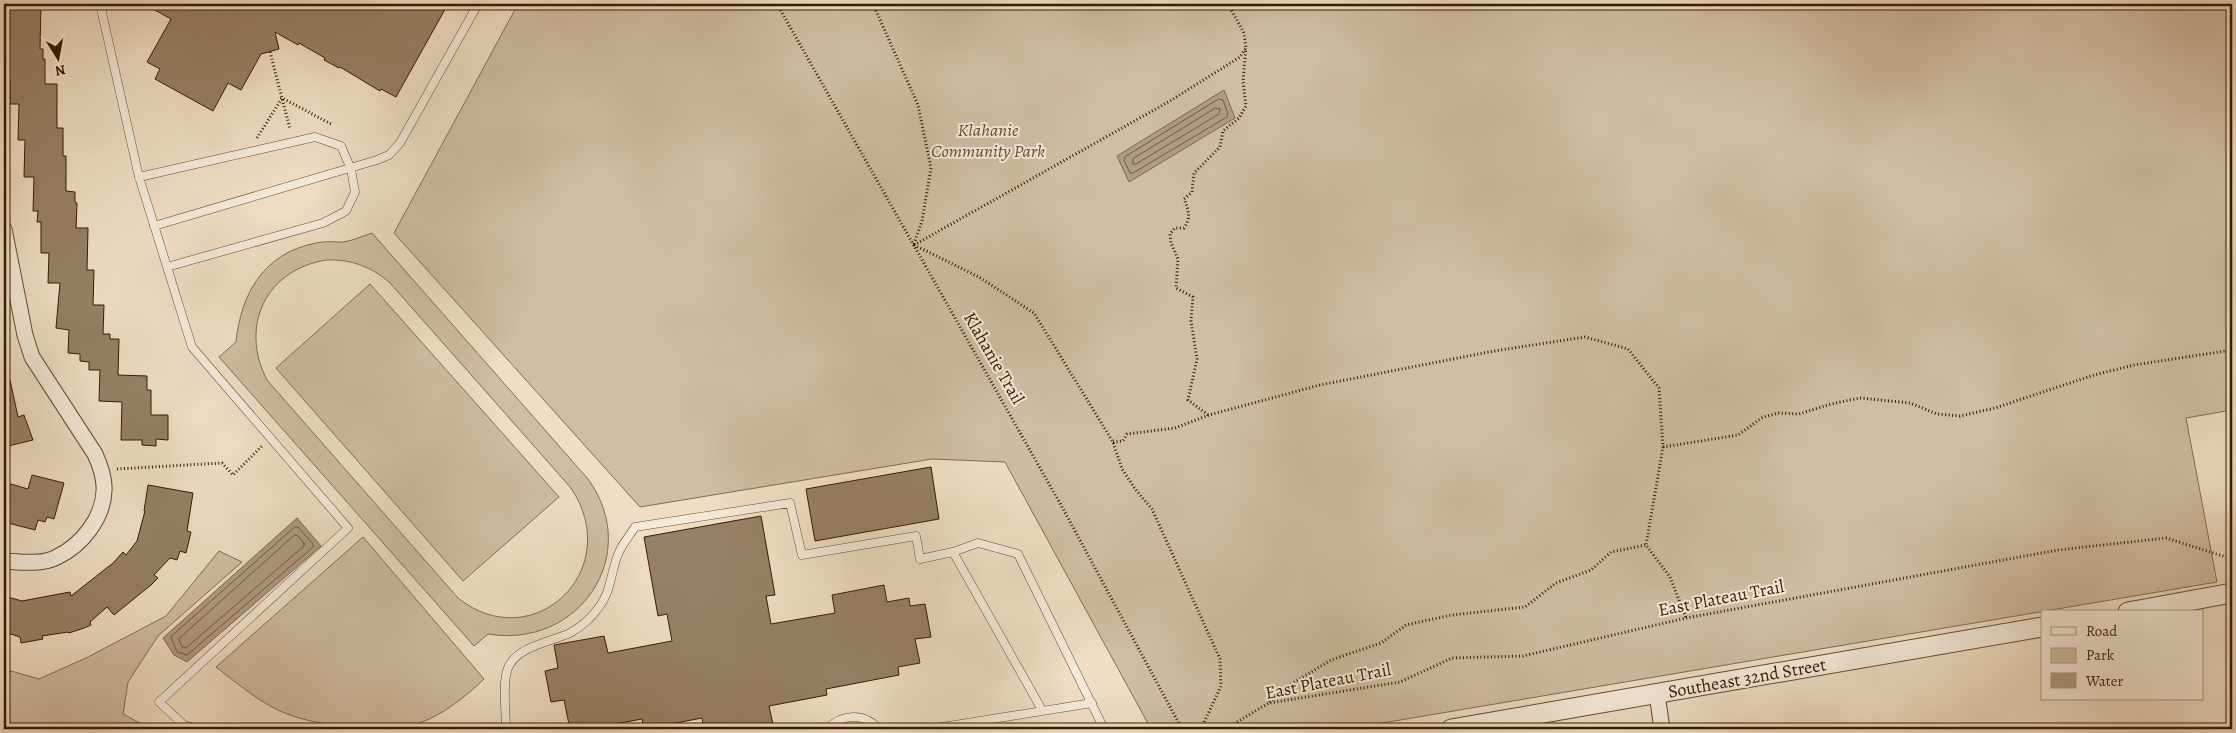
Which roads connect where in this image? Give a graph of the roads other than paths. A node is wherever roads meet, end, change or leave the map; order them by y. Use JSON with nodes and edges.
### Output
{"nodes":[{"id":1,"x":100,"y":4,"type":"edge"},
{"id":2,"x":478,"y":4,"type":"edge"},
{"id":3,"x":351,"y":169,"type":"junction"},
{"id":4,"x":139,"y":177,"type":"junction"},
{"id":5,"x":154,"y":226,"type":"junction"},
{"id":6,"x":4,"y":229,"type":"edge"},
{"id":7,"x":167,"y":267,"type":"junction"},
{"id":8,"x":953,"y":552,"type":"junction"},
{"id":9,"x":4,"y":561,"type":"edge"},
{"id":10,"x":2232,"y":593,"type":"edge"},
{"id":11,"x":2139,"y":610,"type":"edge"},
{"id":12,"x":2041,"y":627,"type":"edge"},
{"id":13,"x":1657,"y":694,"type":"junction"},
{"id":14,"x":1092,"y":703,"type":"junction"},
{"id":15,"x":1042,"y":710,"type":"junction"},
{"id":16,"x":199,"y":729,"type":"edge"},
{"id":17,"x":506,"y":729,"type":"edge"},
{"id":18,"x":827,"y":729,"type":"edge"},
{"id":19,"x":879,"y":729,"type":"edge"},
{"id":20,"x":930,"y":729,"type":"edge"},
{"id":21,"x":1104,"y":729,"type":"edge"},
{"id":22,"x":1451,"y":729,"type":"edge"},
{"id":23,"x":1662,"y":729,"type":"edge"}],
"edges":[{"from":1,"to":4,"type":"lane"},
{"from":2,"to":3,"type":"lane"},
{"from":3,"to":4,"type":"lane"},
{"from":3,"to":5,"type":"lane"},
{"from":3,"to":7,"type":"lane"},
{"from":4,"to":5,"type":"lane"},
{"from":5,"to":7,"type":"lane"},
{"from":6,"to":9,"type":"street"},
{"from":7,"to":16,"type":"lane"},
{"from":8,"to":14,"type":"lane"},
{"from":8,"to":15,"type":"lane"},
{"from":8,"to":17,"type":"lane"},
{"from":10,"to":11,"type":"street"},
{"from":12,"to":13,"type":"street","name":"Southeast 32nd Street"},
{"from":13,"to":22,"type":"street","name":"Southeast 32nd Street"},
{"from":13,"to":23,"type":"street"},
{"from":14,"to":15,"type":"lane"},
{"from":14,"to":21,"type":"lane"},
{"from":15,"to":20,"type":"lane"},
{"from":18,"to":19,"type":"lane"}]}
